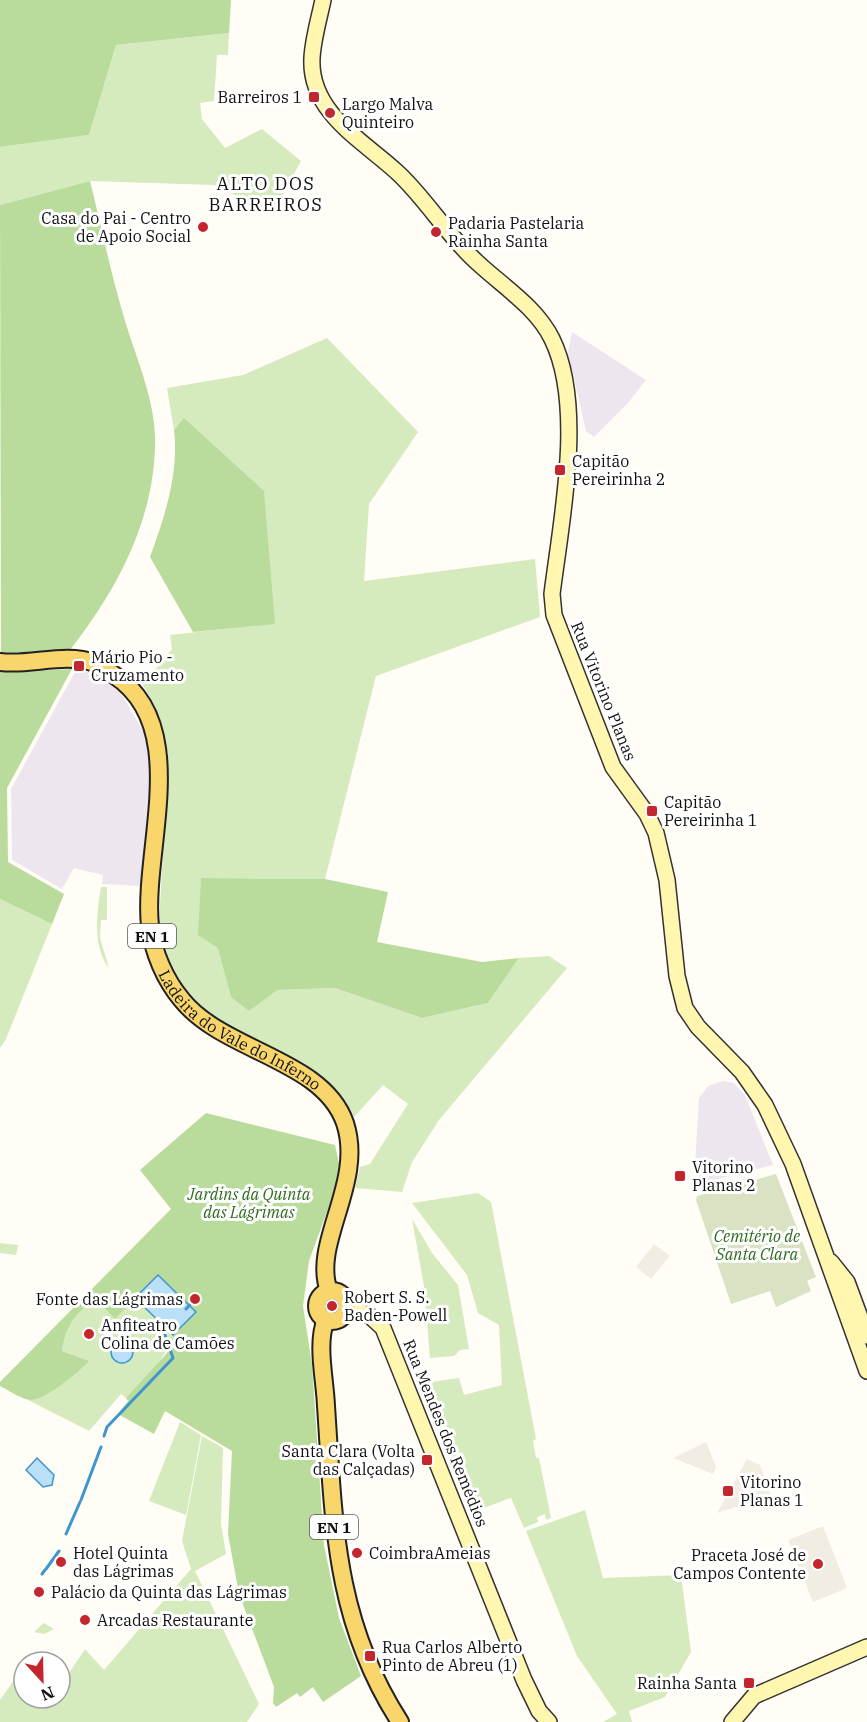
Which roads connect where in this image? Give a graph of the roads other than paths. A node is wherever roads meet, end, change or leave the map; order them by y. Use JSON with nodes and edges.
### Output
{"nodes":[{"id":1,"x":323,"y":0,"type":"edge"},
{"id":2,"x":0,"y":662,"type":"edge"},
{"id":3,"x":828,"y":1257,"type":"junction"},
{"id":4,"x":329,"y":1291,"type":"junction"},
{"id":5,"x":347,"y":1307,"type":"junction"},
{"id":6,"x":326,"y":1319,"type":"junction"},
{"id":7,"x":867,"y":1336,"type":"edge"},
{"id":8,"x":867,"y":1371,"type":"edge"},
{"id":9,"x":867,"y":1647,"type":"edge"},
{"id":10,"x":400,"y":1722,"type":"edge"},
{"id":11,"x":549,"y":1722,"type":"edge"},
{"id":12,"x":732,"y":1722,"type":"edge"}],
"edges":[{"from":1,"to":3,"type":"street","name":"Rua Vitorino Planas"},
{"from":2,"to":4,"type":"main road","name":"Ladeira do Vale do Inferno","number":"EN 1"},
{"from":3,"to":7,"type":"street"},
{"from":3,"to":8,"type":"street"},
{"from":4,"to":5,"type":"main road"},
{"from":4,"to":6,"type":"main road","number":"EN 1"},
{"from":5,"to":6,"type":"main road"},
{"from":5,"to":11,"type":"street","name":"Rua Mendes dos Remédios"},
{"from":6,"to":10,"type":"main road","number":"EN 1"},
{"from":9,"to":12,"type":"street"}]}
